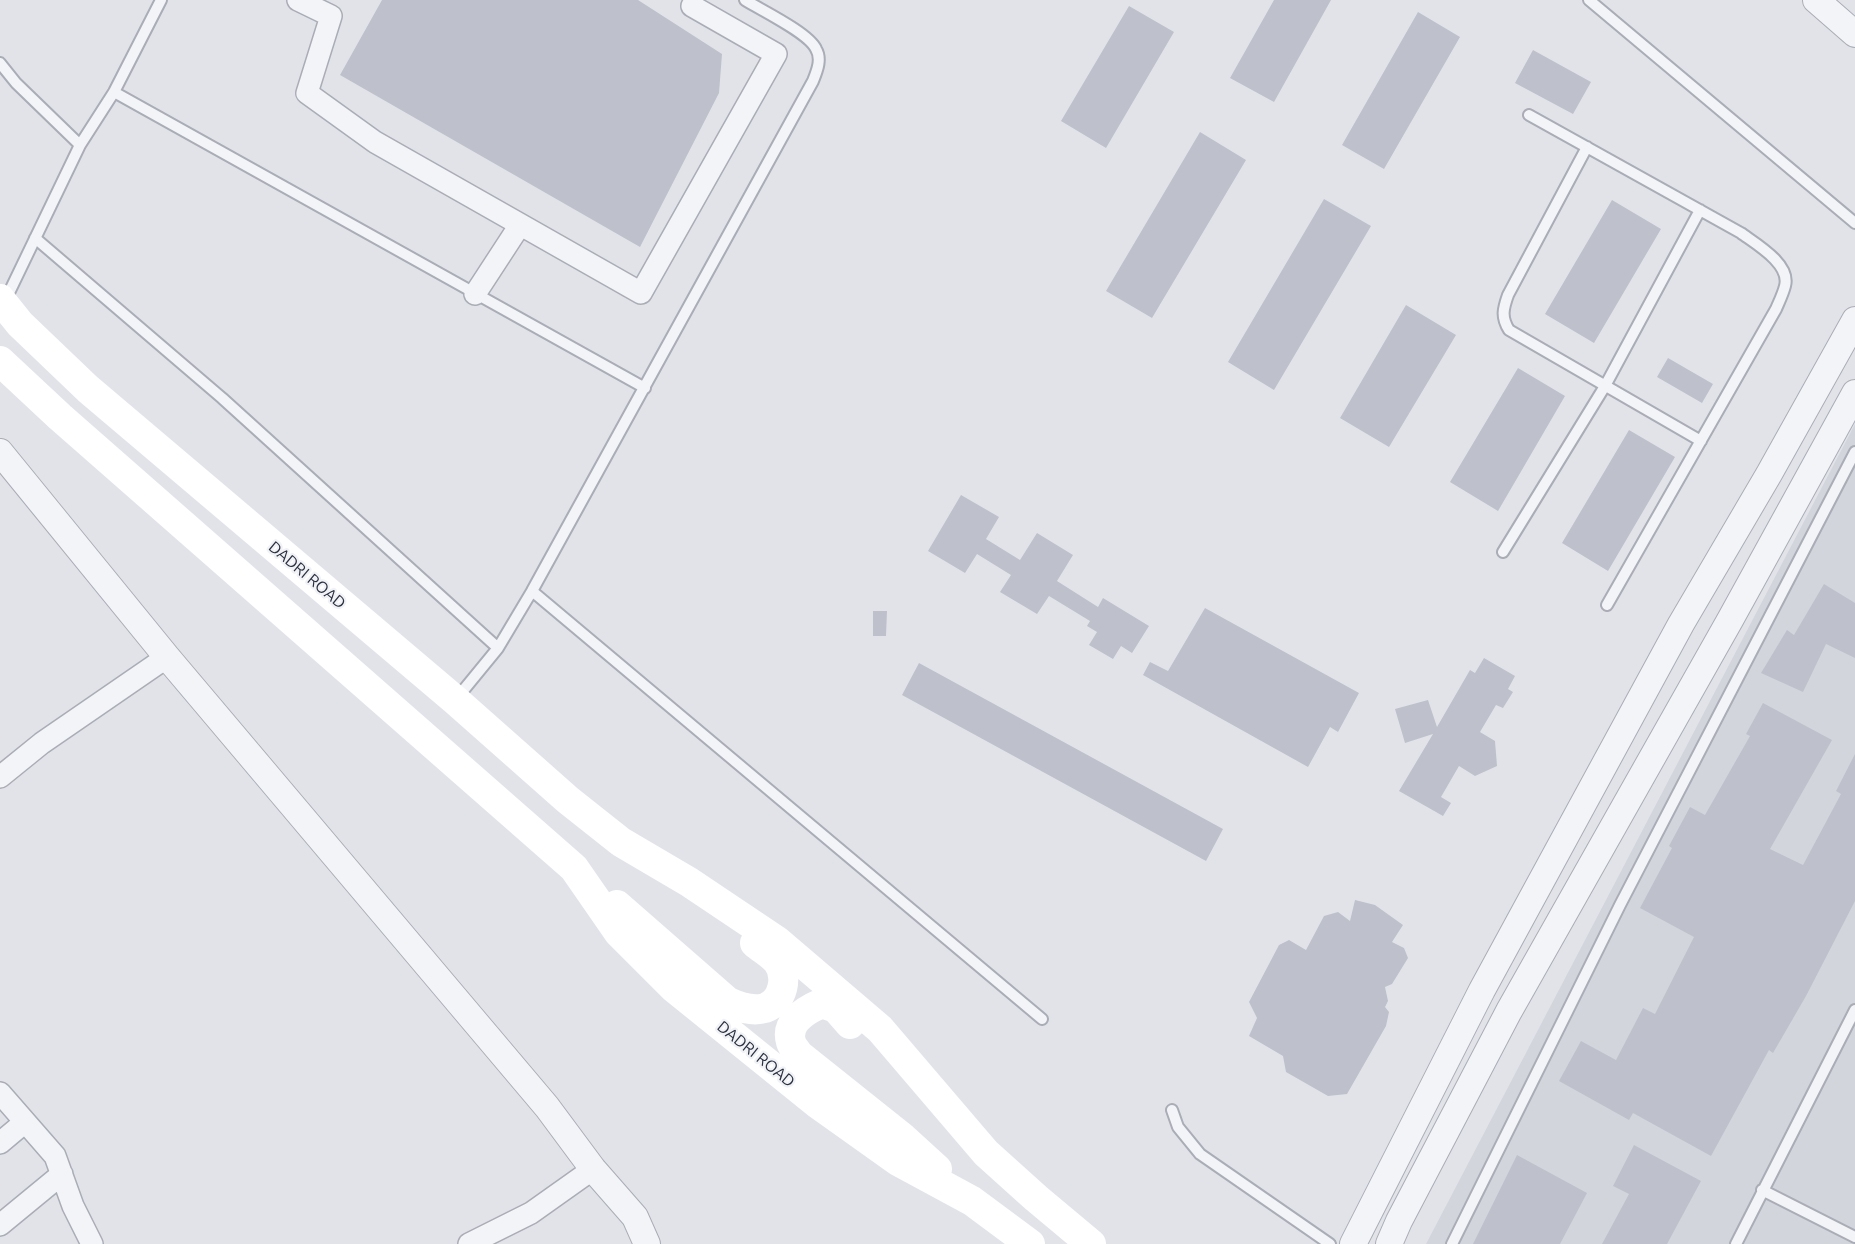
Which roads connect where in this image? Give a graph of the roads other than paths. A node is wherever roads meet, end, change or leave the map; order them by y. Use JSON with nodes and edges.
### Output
{"nodes":[{"id":1,"x":161,"y":0,"type":"edge"},
{"id":2,"x":298,"y":0,"type":"edge"},
{"id":3,"x":745,"y":0,"type":"edge"},
{"id":4,"x":1588,"y":0,"type":"edge"},
{"id":5,"x":1816,"y":0,"type":"edge"},
{"id":6,"x":692,"y":6,"type":"dead end"},
{"id":7,"x":1855,"y":34,"type":"edge"},
{"id":8,"x":0,"y":63,"type":"edge"},
{"id":9,"x":114,"y":92,"type":"junction"},
{"id":10,"x":1529,"y":115,"type":"dead end"},
{"id":11,"x":80,"y":145,"type":"junction"},
{"id":12,"x":1587,"y":147,"type":"junction"},
{"id":13,"x":1700,"y":210,"type":"junction"},
{"id":14,"x":1855,"y":223,"type":"edge"},
{"id":15,"x":520,"y":225,"type":"junction"},
{"id":16,"x":35,"y":238,"type":"junction"},
{"id":17,"x":476,"y":294,"type":"junction"},
{"id":18,"x":2,"y":301,"type":"edge"},
{"id":19,"x":1855,"y":320,"type":"edge"},
{"id":20,"x":0,"y":361,"type":"edge"},
{"id":21,"x":1605,"y":386,"type":"junction"},
{"id":22,"x":645,"y":388,"type":"junction"},
{"id":23,"x":1855,"y":393,"type":"edge"},
{"id":24,"x":1701,"y":441,"type":"junction"},
{"id":25,"x":0,"y":452,"type":"edge"},
{"id":26,"x":1855,"y":452,"type":"edge"},
{"id":27,"x":1503,"y":552,"type":"dead end"},
{"id":28,"x":532,"y":591,"type":"junction"},
{"id":29,"x":1607,"y":605,"type":"dead end"},
{"id":30,"x":498,"y":648,"type":"junction"},
{"id":31,"x":167,"y":657,"type":"junction"},
{"id":32,"x":455,"y":700,"type":"junction"},
{"id":33,"x":0,"y":777,"type":"edge"},
{"id":34,"x":621,"y":842,"type":"junction"},
{"id":35,"x":574,"y":868,"type":"junction"},
{"id":36,"x":1855,"y":1010,"type":"edge"},
{"id":37,"x":1042,"y":1019,"type":"dead end"},
{"id":38,"x":0,"y":1093,"type":"edge"},
{"id":39,"x":1172,"y":1110,"type":"dead end"},
{"id":40,"x":25,"y":1122,"type":"junction"},
{"id":41,"x":0,"y":1143,"type":"edge"},
{"id":42,"x":986,"y":1153,"type":"junction"},
{"id":43,"x":1393,"y":1166,"type":"junction"},
{"id":44,"x":593,"y":1169,"type":"junction"},
{"id":45,"x":62,"y":1174,"type":"junction"},
{"id":46,"x":1420,"y":1181,"type":"junction"},
{"id":47,"x":1762,"y":1190,"type":"junction"},
{"id":48,"x":972,"y":1201,"type":"junction"},
{"id":49,"x":0,"y":1226,"type":"edge"},
{"id":50,"x":1855,"y":1237,"type":"edge"},
{"id":51,"x":84,"y":1240,"type":"edge"},
{"id":52,"x":469,"y":1244,"type":"edge"},
{"id":53,"x":647,"y":1244,"type":"edge"},
{"id":54,"x":1030,"y":1244,"type":"edge"},
{"id":55,"x":1091,"y":1244,"type":"edge"},
{"id":56,"x":1330,"y":1244,"type":"edge"},
{"id":57,"x":1353,"y":1244,"type":"edge"},
{"id":58,"x":1389,"y":1244,"type":"edge"},
{"id":59,"x":1452,"y":1244,"type":"edge"},
{"id":60,"x":1736,"y":1244,"type":"edge"}],
"edges":[{"from":1,"to":9,"type":"lane"},
{"from":2,"to":15,"type":"street"},
{"from":3,"to":22,"type":"lane"},
{"from":4,"to":14,"type":"lane"},
{"from":5,"to":7,"type":"street"},
{"from":6,"to":15,"type":"street"},
{"from":8,"to":11,"type":"lane"},
{"from":9,"to":11,"type":"lane"},
{"from":9,"to":17,"type":"lane"},
{"from":10,"to":12,"type":"lane"},
{"from":11,"to":16,"type":"lane"},
{"from":12,"to":13,"type":"lane"},
{"from":12,"to":21,"type":"lane"},
{"from":13,"to":21,"type":"lane"},
{"from":13,"to":24,"type":"lane"},
{"from":15,"to":17,"type":"street"},
{"from":16,"to":18,"type":"lane"},
{"from":16,"to":30,"type":"lane"},
{"from":17,"to":22,"type":"lane"},
{"from":18,"to":32,"type":"main road","name":"DADRI ROAD"},
{"from":19,"to":43,"type":"street"},
{"from":20,"to":35,"type":"main road","name":"DADRI ROAD"},
{"from":21,"to":24,"type":"lane"},
{"from":21,"to":27,"type":"lane"},
{"from":22,"to":28,"type":"lane"},
{"from":23,"to":46,"type":"street"},
{"from":24,"to":29,"type":"lane"},
{"from":25,"to":31,"type":"street"},
{"from":26,"to":59,"type":"lane"},
{"from":28,"to":30,"type":"lane"},
{"from":28,"to":37,"type":"lane"},
{"from":30,"to":32,"type":"lane"},
{"from":31,"to":33,"type":"street"},
{"from":31,"to":44,"type":"street"},
{"from":32,"to":34,"type":"main road","name":"DADRI ROAD"},
{"from":34,"to":35,"type":"main road","name":"DADRI ROAD"},
{"from":34,"to":42,"type":"main road","name":"DADRI ROAD"},
{"from":35,"to":48,"type":"main road","name":"DADRI ROAD"},
{"from":36,"to":47,"type":"lane"},
{"from":38,"to":40,"type":"street"},
{"from":39,"to":56,"type":"lane"},
{"from":40,"to":41,"type":"street"},
{"from":40,"to":45,"type":"street"},
{"from":42,"to":48,"type":"main road","name":"DADRI ROAD"},
{"from":42,"to":55,"type":"main road","name":"DADRI ROAD"},
{"from":43,"to":46,"type":"street"},
{"from":43,"to":57,"type":"street"},
{"from":44,"to":52,"type":"street"},
{"from":44,"to":53,"type":"street"},
{"from":45,"to":49,"type":"street"},
{"from":45,"to":51,"type":"street"},
{"from":46,"to":58,"type":"street"},
{"from":47,"to":50,"type":"lane"},
{"from":47,"to":60,"type":"lane"},
{"from":48,"to":54,"type":"main road","name":"DADRI ROAD"}]}
